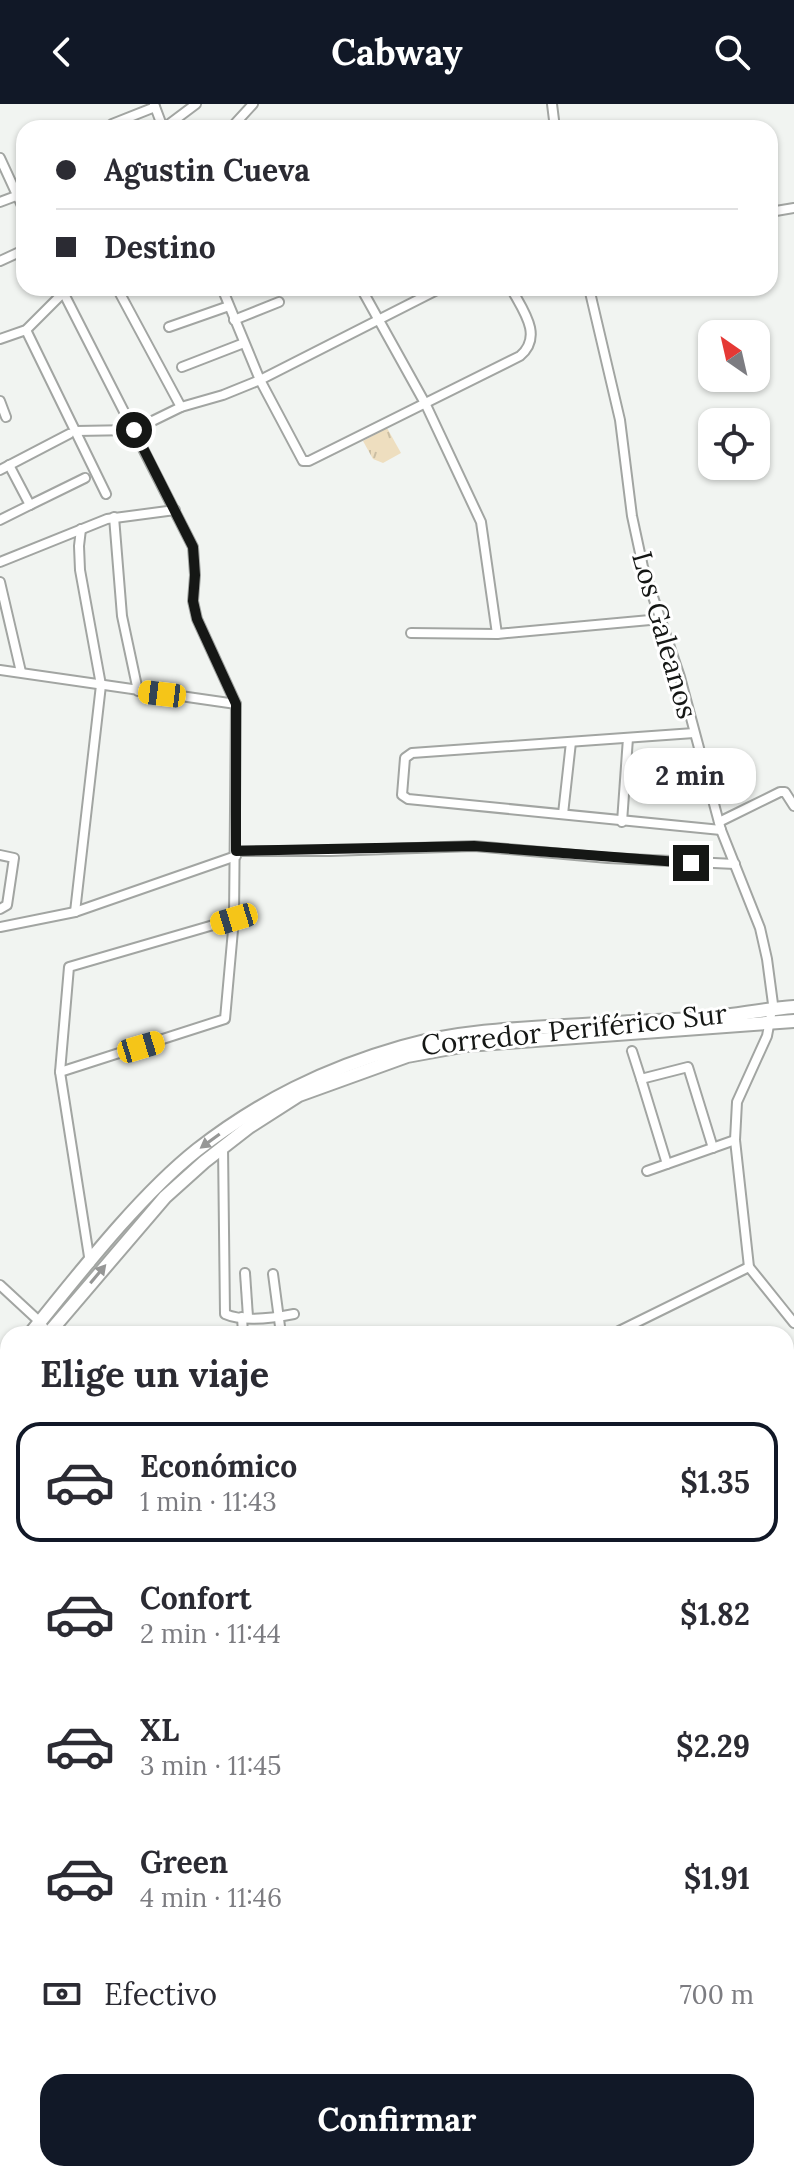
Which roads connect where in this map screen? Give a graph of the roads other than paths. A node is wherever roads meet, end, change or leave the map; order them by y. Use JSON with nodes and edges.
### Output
{"nodes":[{"id":1,"x":196,"y":104,"type":"edge"},
{"id":2,"x":253,"y":104,"type":"edge"},
{"id":3,"x":155,"y":106,"type":"edge"},
{"id":4,"x":122,"y":120,"type":"edge"},
{"id":5,"x":174,"y":120,"type":"edge"},
{"id":6,"x":238,"y":120,"type":"edge"},
{"id":7,"x":0,"y":158,"type":"edge"},
{"id":8,"x":16,"y":186,"type":"edge"},
{"id":9,"x":58,"y":296,"type":"edge"},
{"id":10,"x":67,"y":296,"type":"edge"},
{"id":11,"x":125,"y":296,"type":"edge"},
{"id":12,"x":225,"y":296,"type":"edge"},
{"id":13,"x":365,"y":296,"type":"edge"},
{"id":14,"x":424,"y":296,"type":"edge"},
{"id":15,"x":515,"y":296,"type":"edge"},
{"id":16,"x":591,"y":296,"type":"edge"},
{"id":17,"x":279,"y":302,"type":"dead end"},
{"id":18,"x":229,"y":306,"type":"junction"},
{"id":19,"x":377,"y":319,"type":"junction"},
{"id":20,"x":234,"y":320,"type":"junction"},
{"id":21,"x":169,"y":327,"type":"dead end"},
{"id":22,"x":26,"y":330,"type":"junction"},
{"id":23,"x":0,"y":339,"type":"edge"},
{"id":24,"x":244,"y":343,"type":"junction"},
{"id":25,"x":182,"y":367,"type":"dead end"},
{"id":26,"x":260,"y":380,"type":"junction"},
{"id":27,"x":0,"y":401,"type":"edge"},
{"id":28,"x":426,"y":405,"type":"junction"},
{"id":29,"x":181,"y":407,"type":"junction"},
{"id":30,"x":6,"y":417,"type":"dead end"},
{"id":31,"x":134,"y":430,"type":"junction"},
{"id":32,"x":72,"y":432,"type":"junction"},
{"id":33,"x":4,"y":467,"type":"edge"},
{"id":34,"x":85,"y":478,"type":"dead end"},
{"id":35,"x":106,"y":494,"type":"dead end"},
{"id":36,"x":30,"y":505,"type":"junction"},
{"id":37,"x":175,"y":510,"type":"junction"},
{"id":38,"x":114,"y":517,"type":"junction"},
{"id":39,"x":0,"y":520,"type":"edge"},
{"id":40,"x":81,"y":529,"type":"junction"},
{"id":41,"x":0,"y":562,"type":"edge"},
{"id":42,"x":0,"y":582,"type":"edge"},
{"id":43,"x":661,"y":619,"type":"junction"},
{"id":44,"x":411,"y":633,"type":"dead end"},
{"id":45,"x":497,"y":634,"type":"junction"},
{"id":46,"x":0,"y":670,"type":"edge"},
{"id":47,"x":21,"y":672,"type":"junction"},
{"id":48,"x":101,"y":685,"type":"junction"},
{"id":49,"x":138,"y":691,"type":"junction"},
{"id":50,"x":236,"y":704,"type":"junction"},
{"id":51,"x":694,"y":733,"type":"junction"},
{"id":52,"x":628,"y":738,"type":"junction"},
{"id":53,"x":571,"y":742,"type":"junction"},
{"id":54,"x":794,"y":806,"type":"edge"},
{"id":55,"x":563,"y":814,"type":"junction"},
{"id":56,"x":622,"y":822,"type":"junction"},
{"id":57,"x":720,"y":826,"type":"junction"},
{"id":58,"x":236,"y":853,"type":"junction"},
{"id":59,"x":0,"y":855,"type":"edge"},
{"id":60,"x":735,"y":864,"type":"junction"},
{"id":61,"x":0,"y":909,"type":"edge"},
{"id":62,"x":75,"y":912,"type":"junction"},
{"id":63,"x":234,"y":919,"type":"junction"},
{"id":64,"x":0,"y":927,"type":"edge"},
{"id":65,"x":794,"y":1007,"type":"edge"},
{"id":66,"x":772,"y":1009,"type":"junction"},
{"id":67,"x":794,"y":1021,"type":"edge"},
{"id":68,"x":770,"y":1023,"type":"junction"},
{"id":69,"x":632,"y":1051,"type":"dead end"},
{"id":70,"x":60,"y":1072,"type":"junction"},
{"id":71,"x":641,"y":1079,"type":"junction"},
{"id":72,"x":735,"y":1140,"type":"junction"},
{"id":73,"x":223,"y":1147,"type":"junction"},
{"id":74,"x":713,"y":1148,"type":"junction"},
{"id":75,"x":667,"y":1164,"type":"junction"},
{"id":76,"x":647,"y":1171,"type":"dead end"},
{"id":77,"x":90,"y":1263,"type":"junction"},
{"id":78,"x":749,"y":1267,"type":"junction"},
{"id":79,"x":245,"y":1273,"type":"dead end"},
{"id":80,"x":273,"y":1274,"type":"dead end"},
{"id":81,"x":0,"y":1285,"type":"edge"},
{"id":82,"x":294,"y":1314,"type":"dead end"},
{"id":83,"x":245,"y":1317,"type":"junction"},
{"id":84,"x":279,"y":1317,"type":"junction"},
{"id":85,"x":40,"y":1322,"type":"junction"},
{"id":86,"x":794,"y":1323,"type":"edge"},
{"id":87,"x":37,"y":1326,"type":"edge"},
{"id":88,"x":43,"y":1326,"type":"edge"},
{"id":89,"x":55,"y":1326,"type":"edge"},
{"id":90,"x":244,"y":1326,"type":"edge"},
{"id":91,"x":280,"y":1326,"type":"edge"},
{"id":92,"x":629,"y":1326,"type":"edge"}],
"edges":[{"from":1,"to":5,"type":"street"},
{"from":2,"to":6,"type":"street"},
{"from":3,"to":4,"type":"street"},
{"from":7,"to":8,"type":"street"},
{"from":9,"to":22,"type":"street"},
{"from":10,"to":31,"type":"street"},
{"from":11,"to":29,"type":"street"},
{"from":12,"to":18,"type":"street"},
{"from":13,"to":19,"type":"street"},
{"from":14,"to":19,"type":"street"},
{"from":15,"to":28,"type":"street"},
{"from":16,"to":43,"type":"street","name":"Los Galeanos"},
{"from":17,"to":20,"type":"street"},
{"from":18,"to":20,"type":"street"},
{"from":18,"to":21,"type":"street"},
{"from":19,"to":26,"type":"street"},
{"from":19,"to":28,"type":"street"},
{"from":20,"to":24,"type":"street"},
{"from":22,"to":23,"type":"street"},
{"from":22,"to":32,"type":"street"},
{"from":24,"to":25,"type":"street"},
{"from":24,"to":26,"type":"street"},
{"from":26,"to":28,"type":"street"},
{"from":26,"to":29,"type":"street"},
{"from":27,"to":30,"type":"street"},
{"from":28,"to":45,"type":"street"},
{"from":29,"to":31,"type":"street"},
{"from":31,"to":32,"type":"street"},
{"from":31,"to":37,"type":"street"},
{"from":32,"to":33,"type":"street"},
{"from":32,"to":35,"type":"street"},
{"from":33,"to":36,"type":"street"},
{"from":34,"to":36,"type":"street"},
{"from":36,"to":39,"type":"street"},
{"from":37,"to":38,"type":"street"},
{"from":37,"to":50,"type":"street"},
{"from":38,"to":40,"type":"street"},
{"from":38,"to":49,"type":"street"},
{"from":40,"to":41,"type":"street"},
{"from":40,"to":48,"type":"street"},
{"from":42,"to":47,"type":"street"},
{"from":43,"to":45,"type":"street"},
{"from":43,"to":51,"type":"street","name":"Los Galeanos"},
{"from":44,"to":45,"type":"street"},
{"from":46,"to":47,"type":"street"},
{"from":47,"to":48,"type":"street"},
{"from":48,"to":49,"type":"street"},
{"from":48,"to":62,"type":"street"},
{"from":49,"to":50,"type":"street"},
{"from":50,"to":58,"type":"street"},
{"from":51,"to":52,"type":"street"},
{"from":51,"to":57,"type":"street","name":"Los Galeanos"},
{"from":52,"to":53,"type":"street"},
{"from":52,"to":56,"type":"street"},
{"from":53,"to":55,"type":"street"},
{"from":53,"to":55,"type":"street"},
{"from":54,"to":57,"type":"street"},
{"from":55,"to":56,"type":"street"},
{"from":56,"to":57,"type":"street"},
{"from":57,"to":60,"type":"street","name":"Los Galeanos"},
{"from":58,"to":60,"type":"street"},
{"from":58,"to":62,"type":"street"},
{"from":58,"to":63,"type":"street"},
{"from":59,"to":61,"type":"street"},
{"from":60,"to":66,"type":"street","name":"Los Galeanos"},
{"from":62,"to":64,"type":"street"},
{"from":63,"to":70,"type":"street"},
{"from":63,"to":70,"type":"street"},
{"from":65,"to":66,"type":"main road","name":"Corredor Periférico Sur"},
{"from":66,"to":68,"type":"street","name":"Los Galeanos"},
{"from":66,"to":77,"type":"main road","name":"Corredor Periférico Sur","one_way":true},
{"from":67,"to":68,"type":"main road","name":"Corredor Periférico Sur"},
{"from":68,"to":72,"type":"street","name":"Los Galeanos"},
{"from":68,"to":73,"type":"main road","name":"Corredor Periférico Sur"},
{"from":69,"to":71,"type":"street"},
{"from":70,"to":77,"type":"street"},
{"from":71,"to":74,"type":"street"},
{"from":71,"to":75,"type":"street"},
{"from":72,"to":74,"type":"street"},
{"from":72,"to":78,"type":"street","name":"Los Galeanos"},
{"from":73,"to":83,"type":"street"},
{"from":89,"to":73,"type":"main road","name":"Corredor Periférico Sur","one_way":true},
{"from":74,"to":75,"type":"street"},
{"from":75,"to":76,"type":"street"},
{"from":77,"to":85,"type":"main road","name":"Corredor Periférico Sur"},
{"from":78,"to":86,"type":"street"},
{"from":78,"to":92,"type":"street"},
{"from":79,"to":83,"type":"street"},
{"from":80,"to":84,"type":"street"},
{"from":81,"to":85,"type":"street"},
{"from":82,"to":84,"type":"street"},
{"from":83,"to":84,"type":"street"},
{"from":83,"to":90,"type":"street"},
{"from":84,"to":91,"type":"street"},
{"from":85,"to":87,"type":"main road","name":"Corredor Periférico Sur"},
{"from":85,"to":88,"type":"street"}]}
